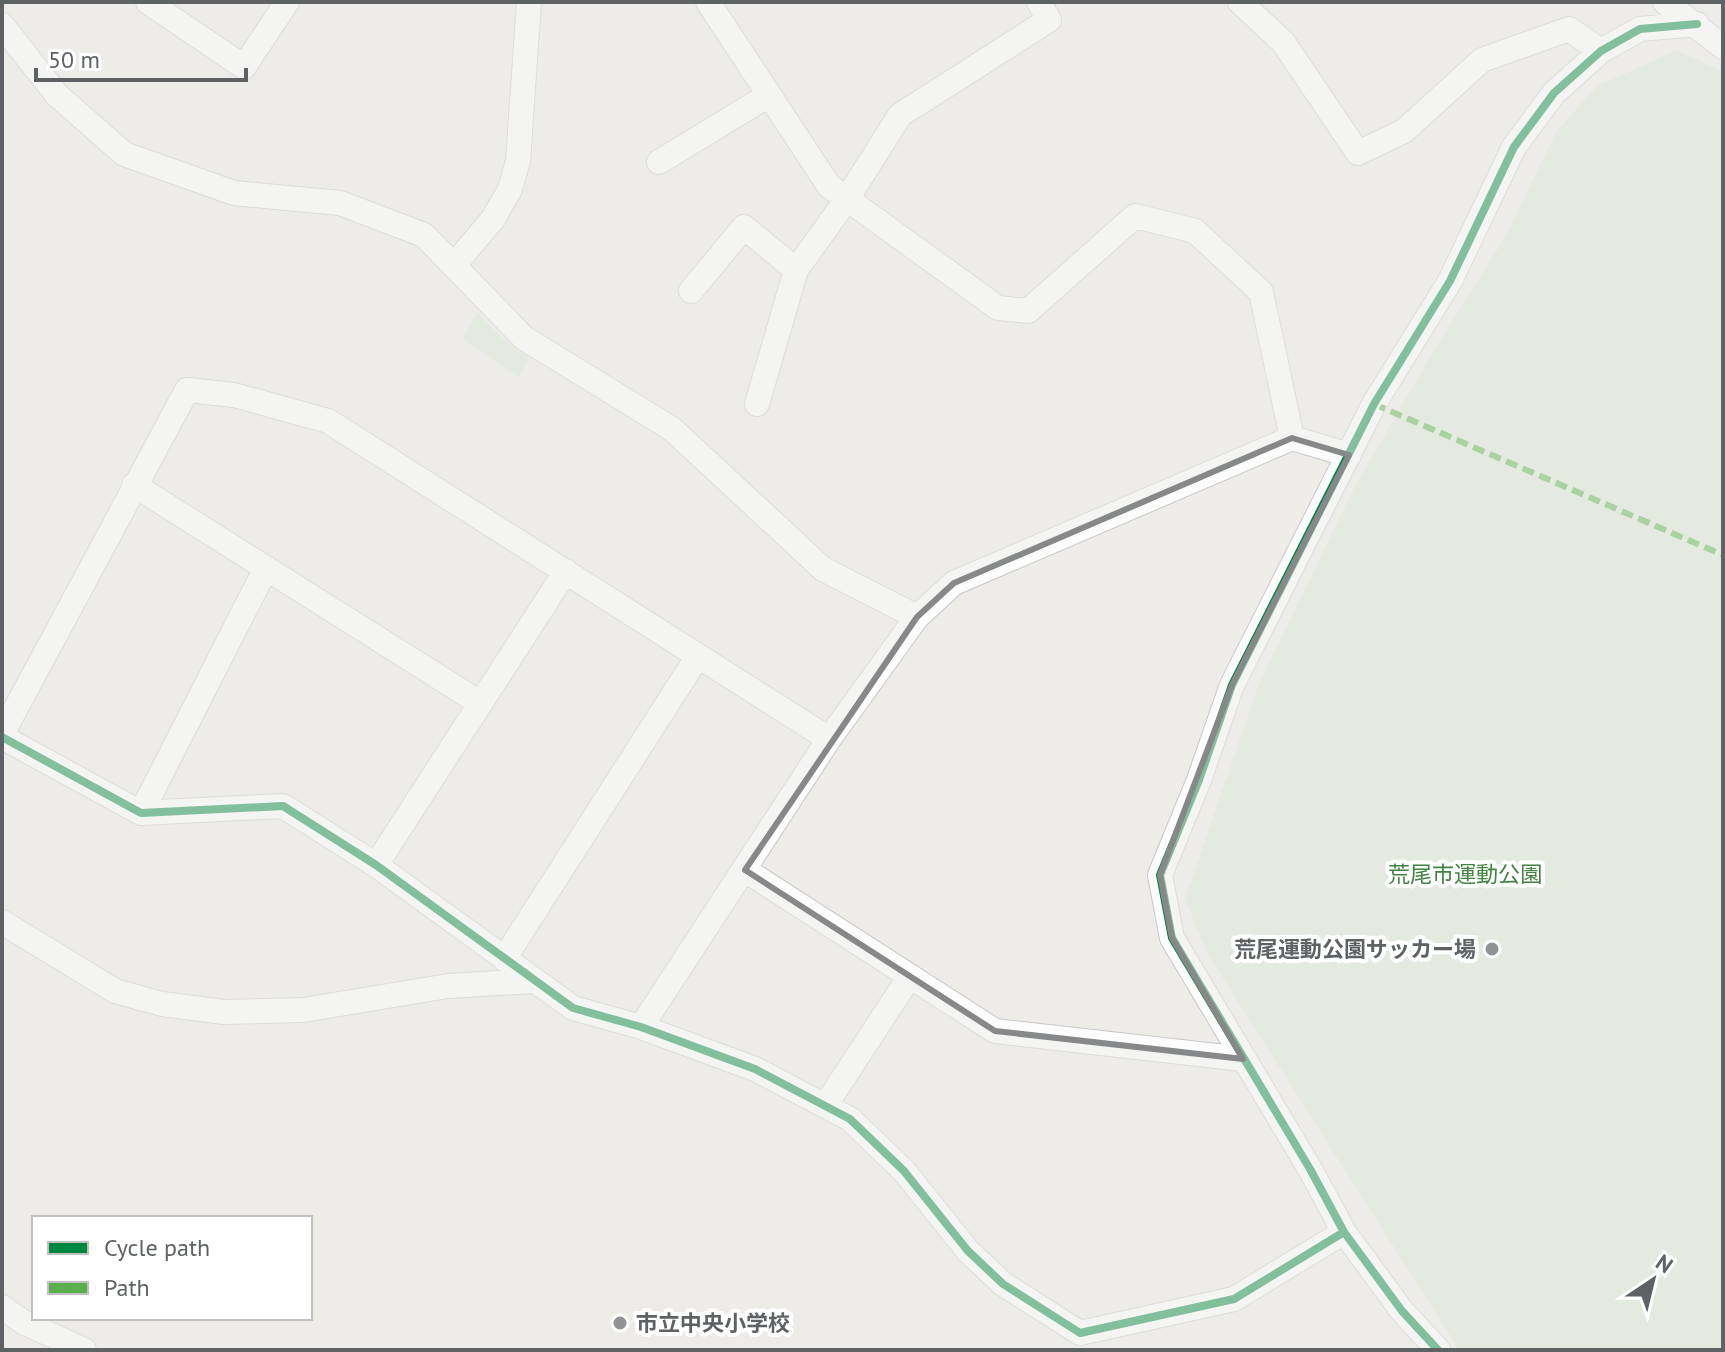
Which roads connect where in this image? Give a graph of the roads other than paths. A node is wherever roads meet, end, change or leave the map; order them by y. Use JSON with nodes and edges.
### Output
{"nodes":[{"id":1,"x":148,"y":2,"type":"edge"},
{"id":2,"x":287,"y":2,"type":"edge"},
{"id":3,"x":529,"y":2,"type":"edge"},
{"id":4,"x":708,"y":2,"type":"edge"},
{"id":5,"x":1039,"y":2,"type":"edge"},
{"id":6,"x":1240,"y":2,"type":"edge"},
{"id":7,"x":1665,"y":2,"type":"edge"},
{"id":8,"x":1697,"y":24,"type":"junction"},
{"id":9,"x":2,"y":25,"type":"edge"},
{"id":10,"x":1723,"y":47,"type":"edge"},
{"id":11,"x":1601,"y":51,"type":"junction"},
{"id":12,"x":769,"y":95,"type":"junction"},
{"id":13,"x":659,"y":162,"type":"dead end"},
{"id":14,"x":847,"y":199,"type":"junction"},
{"id":15,"x":455,"y":264,"type":"junction"},
{"id":16,"x":796,"y":270,"type":"junction"},
{"id":17,"x":691,"y":291,"type":"dead end"},
{"id":18,"x":757,"y":404,"type":"dead end"},
{"id":19,"x":1292,"y":438,"type":"junction"},
{"id":20,"x":1349,"y":455,"type":"junction"},
{"id":21,"x":134,"y":485,"type":"junction"},
{"id":22,"x":266,"y":568,"type":"junction"},
{"id":23,"x":566,"y":571,"type":"junction"},
{"id":24,"x":917,"y":617,"type":"junction"},
{"id":25,"x":698,"y":656,"type":"junction"},
{"id":26,"x":480,"y":703,"type":"junction"},
{"id":27,"x":2,"y":735,"type":"edge"},
{"id":28,"x":829,"y":739,"type":"junction"},
{"id":29,"x":141,"y":813,"type":"junction"},
{"id":30,"x":376,"y":865,"type":"junction"},
{"id":31,"x":745,"y":870,"type":"junction"},
{"id":32,"x":2,"y":922,"type":"edge"},
{"id":33,"x":504,"y":959,"type":"junction"},
{"id":34,"x":910,"y":976,"type":"junction"},
{"id":35,"x":533,"y":981,"type":"junction"},
{"id":36,"x":641,"y":1027,"type":"junction"},
{"id":37,"x":1243,"y":1059,"type":"junction"},
{"id":38,"x":825,"y":1106,"type":"junction"},
{"id":39,"x":1344,"y":1232,"type":"junction"},
{"id":40,"x":2,"y":1307,"type":"edge"},
{"id":41,"x":1430,"y":1347,"type":"edge"},
{"id":42,"x":84,"y":1350,"type":"edge"}],
"edges":[{"from":1,"to":2,"type":"street"},
{"from":3,"to":15,"type":"street"},
{"from":4,"to":12,"type":"street"},
{"from":5,"to":14,"type":"street"},
{"from":6,"to":11,"type":"street"},
{"from":7,"to":8,"type":"street"},
{"from":8,"to":10,"type":"street"},
{"from":8,"to":11,"type":"street"},
{"from":9,"to":15,"type":"street"},
{"from":11,"to":20,"type":"street"},
{"from":12,"to":13,"type":"street"},
{"from":12,"to":14,"type":"street"},
{"from":14,"to":16,"type":"street"},
{"from":14,"to":19,"type":"street"},
{"from":15,"to":24,"type":"street"},
{"from":16,"to":17,"type":"street"},
{"from":16,"to":18,"type":"street"},
{"from":19,"to":20,"type":"street"},
{"from":19,"to":24,"type":"street"},
{"from":20,"to":37,"type":"street"},
{"from":21,"to":22,"type":"street"},
{"from":21,"to":23,"type":"street"},
{"from":21,"to":27,"type":"street"},
{"from":22,"to":26,"type":"street"},
{"from":22,"to":29,"type":"street"},
{"from":23,"to":25,"type":"street"},
{"from":23,"to":26,"type":"street"},
{"from":24,"to":28,"type":"street"},
{"from":25,"to":28,"type":"street"},
{"from":25,"to":33,"type":"street"},
{"from":26,"to":30,"type":"street"},
{"from":27,"to":29,"type":"street"},
{"from":28,"to":31,"type":"street"},
{"from":29,"to":30,"type":"street"},
{"from":30,"to":33,"type":"street"},
{"from":31,"to":34,"type":"street"},
{"from":31,"to":36,"type":"street"},
{"from":32,"to":35,"type":"street"},
{"from":33,"to":35,"type":"street"},
{"from":34,"to":37,"type":"street"},
{"from":34,"to":38,"type":"street"},
{"from":35,"to":36,"type":"street"},
{"from":36,"to":38,"type":"street"},
{"from":37,"to":39,"type":"street"},
{"from":38,"to":39,"type":"street"},
{"from":39,"to":41,"type":"street"},
{"from":40,"to":42,"type":"street"}]}
